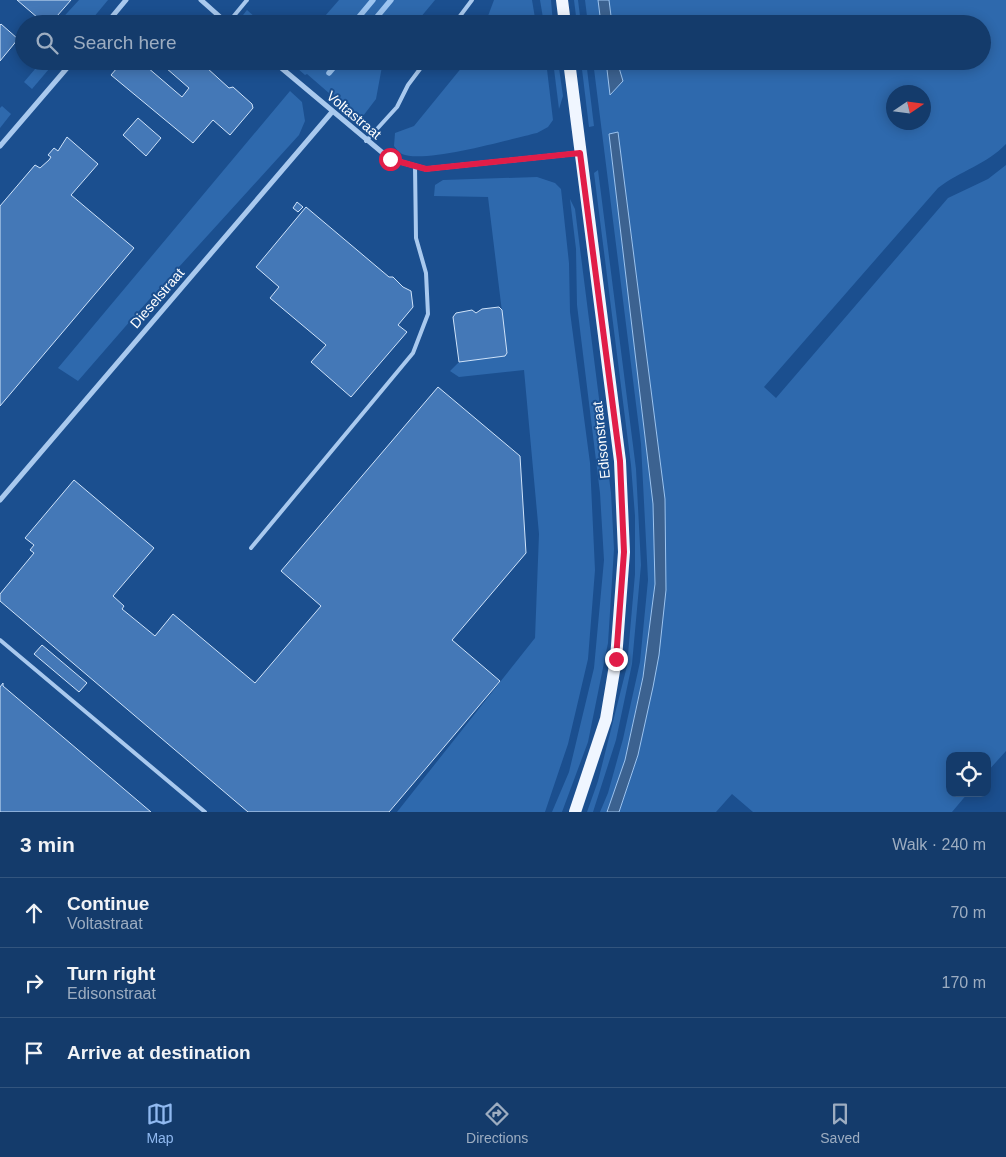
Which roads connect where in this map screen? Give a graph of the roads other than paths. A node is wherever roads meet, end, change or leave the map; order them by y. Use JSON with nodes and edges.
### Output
{"nodes":[{"id":1,"x":126,"y":0,"type":"edge"},
{"id":2,"x":201,"y":0,"type":"edge"},
{"id":3,"x":247,"y":0,"type":"edge"},
{"id":4,"x":472,"y":0,"type":"edge"},
{"id":5,"x":562,"y":0,"type":"edge"},
{"id":6,"x":114,"y":15,"type":"edge"},
{"id":7,"x":218,"y":15,"type":"edge"},
{"id":8,"x":235,"y":15,"type":"edge"},
{"id":9,"x":461,"y":15,"type":"edge"},
{"id":10,"x":563,"y":15,"type":"edge"},
{"id":11,"x":65,"y":70,"type":"edge"},
{"id":12,"x":283,"y":70,"type":"edge"},
{"id":13,"x":419,"y":70,"type":"edge"},
{"id":14,"x":570,"y":70,"type":"edge"},
{"id":15,"x":332,"y":112,"type":"junction"},
{"id":16,"x":366,"y":140,"type":"junction"},
{"id":17,"x":0,"y":146,"type":"edge"},
{"id":18,"x":580,"y":153,"type":"junction"},
{"id":19,"x":414,"y":166,"type":"junction"},
{"id":20,"x":0,"y":500,"type":"edge"},
{"id":21,"x":251,"y":548,"type":"dead end"},
{"id":22,"x":0,"y":640,"type":"edge"},
{"id":23,"x":205,"y":812,"type":"edge"},
{"id":24,"x":575,"y":812,"type":"edge"}],
"edges":[{"from":1,"to":6,"type":"street"},
{"from":2,"to":7,"type":"street"},
{"from":3,"to":8,"type":"lane"},
{"from":4,"to":9,"type":"lane"},
{"from":5,"to":10,"type":"main road"},
{"from":11,"to":17,"type":"street"},
{"from":12,"to":15,"type":"street","name":"Voltastraat"},
{"from":13,"to":16,"type":"lane"},
{"from":14,"to":18,"type":"main road","name":"Edisonstraat"},
{"from":15,"to":16,"type":"street","name":"Voltastraat"},
{"from":15,"to":20,"type":"street","name":"Dieselstraat"},
{"from":16,"to":19,"type":"street","name":"Voltastraat"},
{"from":18,"to":19,"type":"street","name":"Voltastraat"},
{"from":18,"to":24,"type":"main road","name":"Edisonstraat"},
{"from":19,"to":21,"type":"lane"},
{"from":22,"to":23,"type":"lane"}]}
